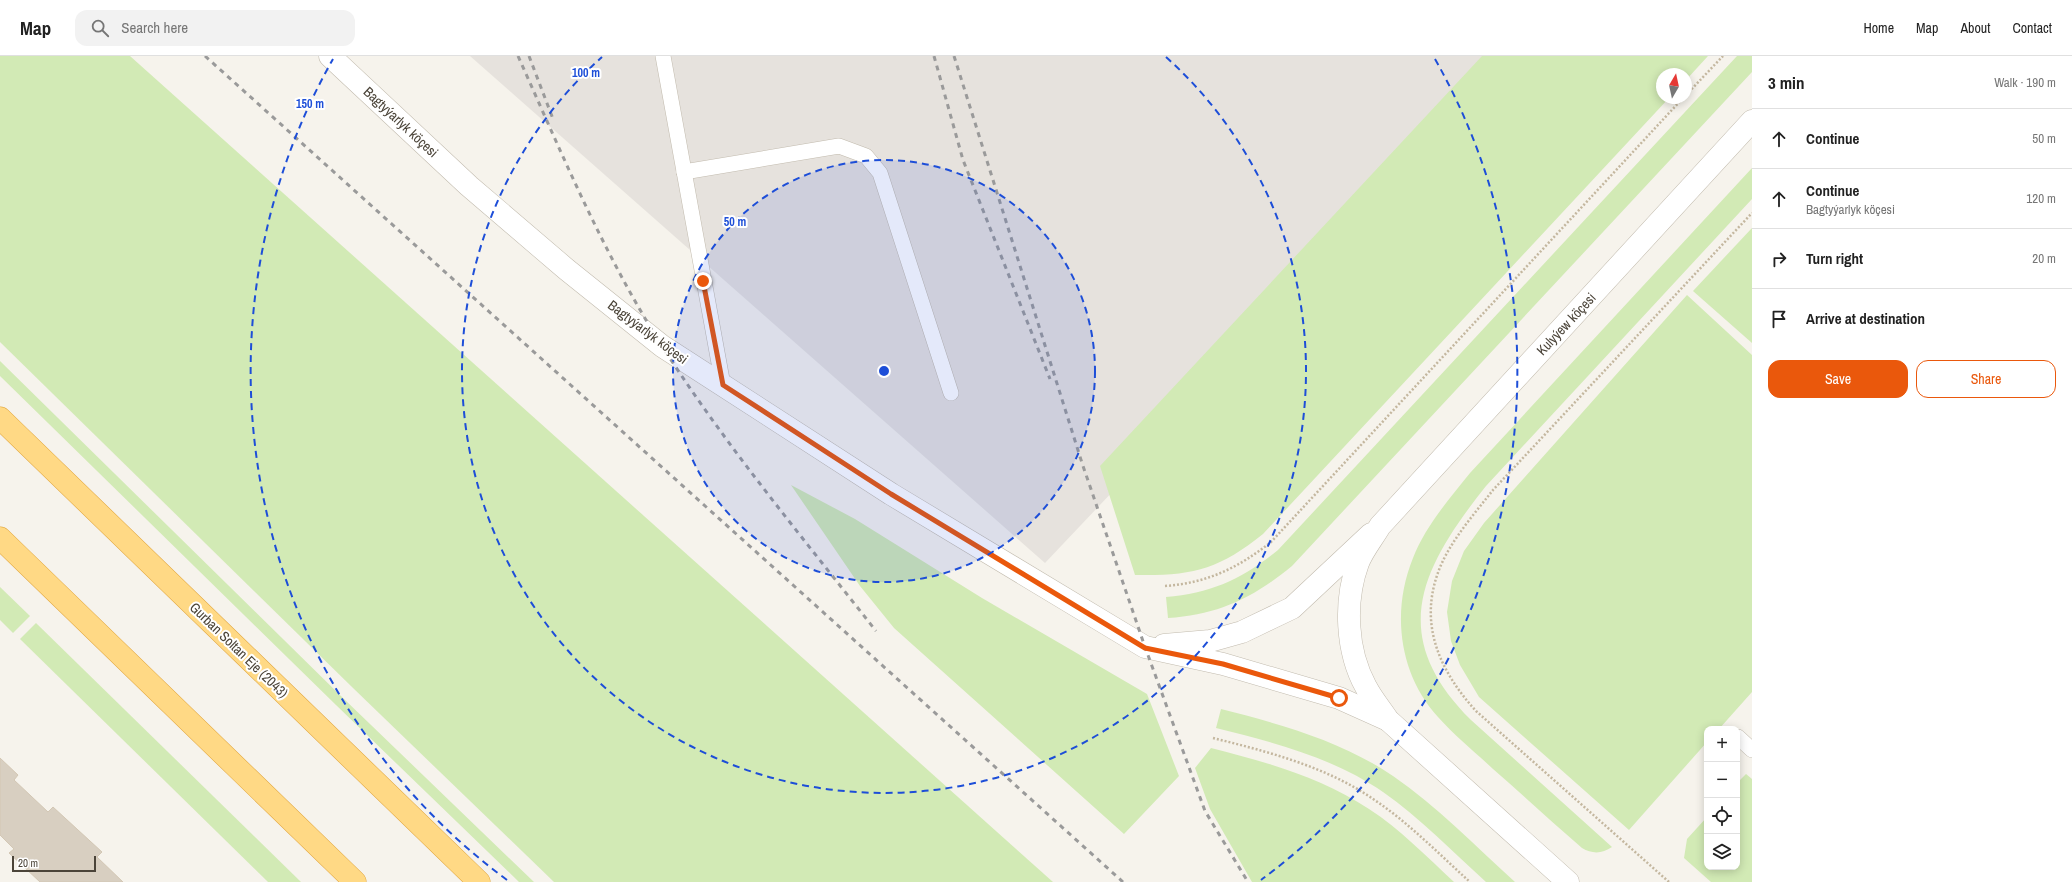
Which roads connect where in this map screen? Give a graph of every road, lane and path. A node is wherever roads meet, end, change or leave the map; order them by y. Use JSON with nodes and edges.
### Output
{"nodes":[{"id":1,"x":330,"y":56,"type":"edge"},
{"id":2,"x":663,"y":56,"type":"edge"},
{"id":3,"x":1723,"y":56,"type":"edge"},
{"id":4,"x":1692,"y":89,"type":"edge"},
{"id":5,"x":1678,"y":104,"type":"edge"},
{"id":6,"x":1752,"y":121,"type":"edge"},
{"id":7,"x":684,"y":172,"type":"junction"},
{"id":8,"x":1752,"y":213,"type":"edge"},
{"id":9,"x":723,"y":385,"type":"junction"},
{"id":10,"x":951,"y":393,"type":"dead end"},
{"id":11,"x":0,"y":418,"type":"edge"},
{"id":12,"x":1380,"y":526,"type":"junction"},
{"id":13,"x":0,"y":538,"type":"edge"},
{"id":14,"x":1165,"y":586,"type":"dead end"},
{"id":15,"x":1145,"y":648,"type":"junction"},
{"id":16,"x":1388,"y":720,"type":"junction"},
{"id":17,"x":1213,"y":738,"type":"dead end"},
{"id":18,"x":1740,"y":739,"type":"edge"},
{"id":19,"x":1752,"y":750,"type":"edge"},
{"id":20,"x":355,"y":882,"type":"edge"},
{"id":21,"x":479,"y":882,"type":"edge"},
{"id":22,"x":1470,"y":882,"type":"edge"},
{"id":23,"x":1568,"y":882,"type":"edge"},
{"id":24,"x":1669,"y":882,"type":"edge"}],
"edges":[{"from":1,"to":9,"type":"street","name":"Bagtyýarlyk köçesi"},
{"from":2,"to":7,"type":"lane"},
{"from":3,"to":4,"type":"path"},
{"from":5,"to":14,"type":"path"},
{"from":6,"to":12,"type":"street","name":"Kulyýew köçesi"},
{"from":7,"to":9,"type":"lane"},
{"from":7,"to":10,"type":"lane"},
{"from":8,"to":24,"type":"path"},
{"from":9,"to":15,"type":"street","name":"Bagtyýarlyk köçesi"},
{"from":11,"to":21,"type":"highway","name":"Gurban Soltan Eje (2043)"},
{"from":12,"to":15,"type":"street"},
{"from":12,"to":16,"type":"street"},
{"from":13,"to":20,"type":"highway"},
{"from":15,"to":16,"type":"street","name":"Bagtyýarlyk köçesi"},
{"from":16,"to":23,"type":"street"},
{"from":17,"to":22,"type":"path"},
{"from":18,"to":19,"type":"lane"}]}
